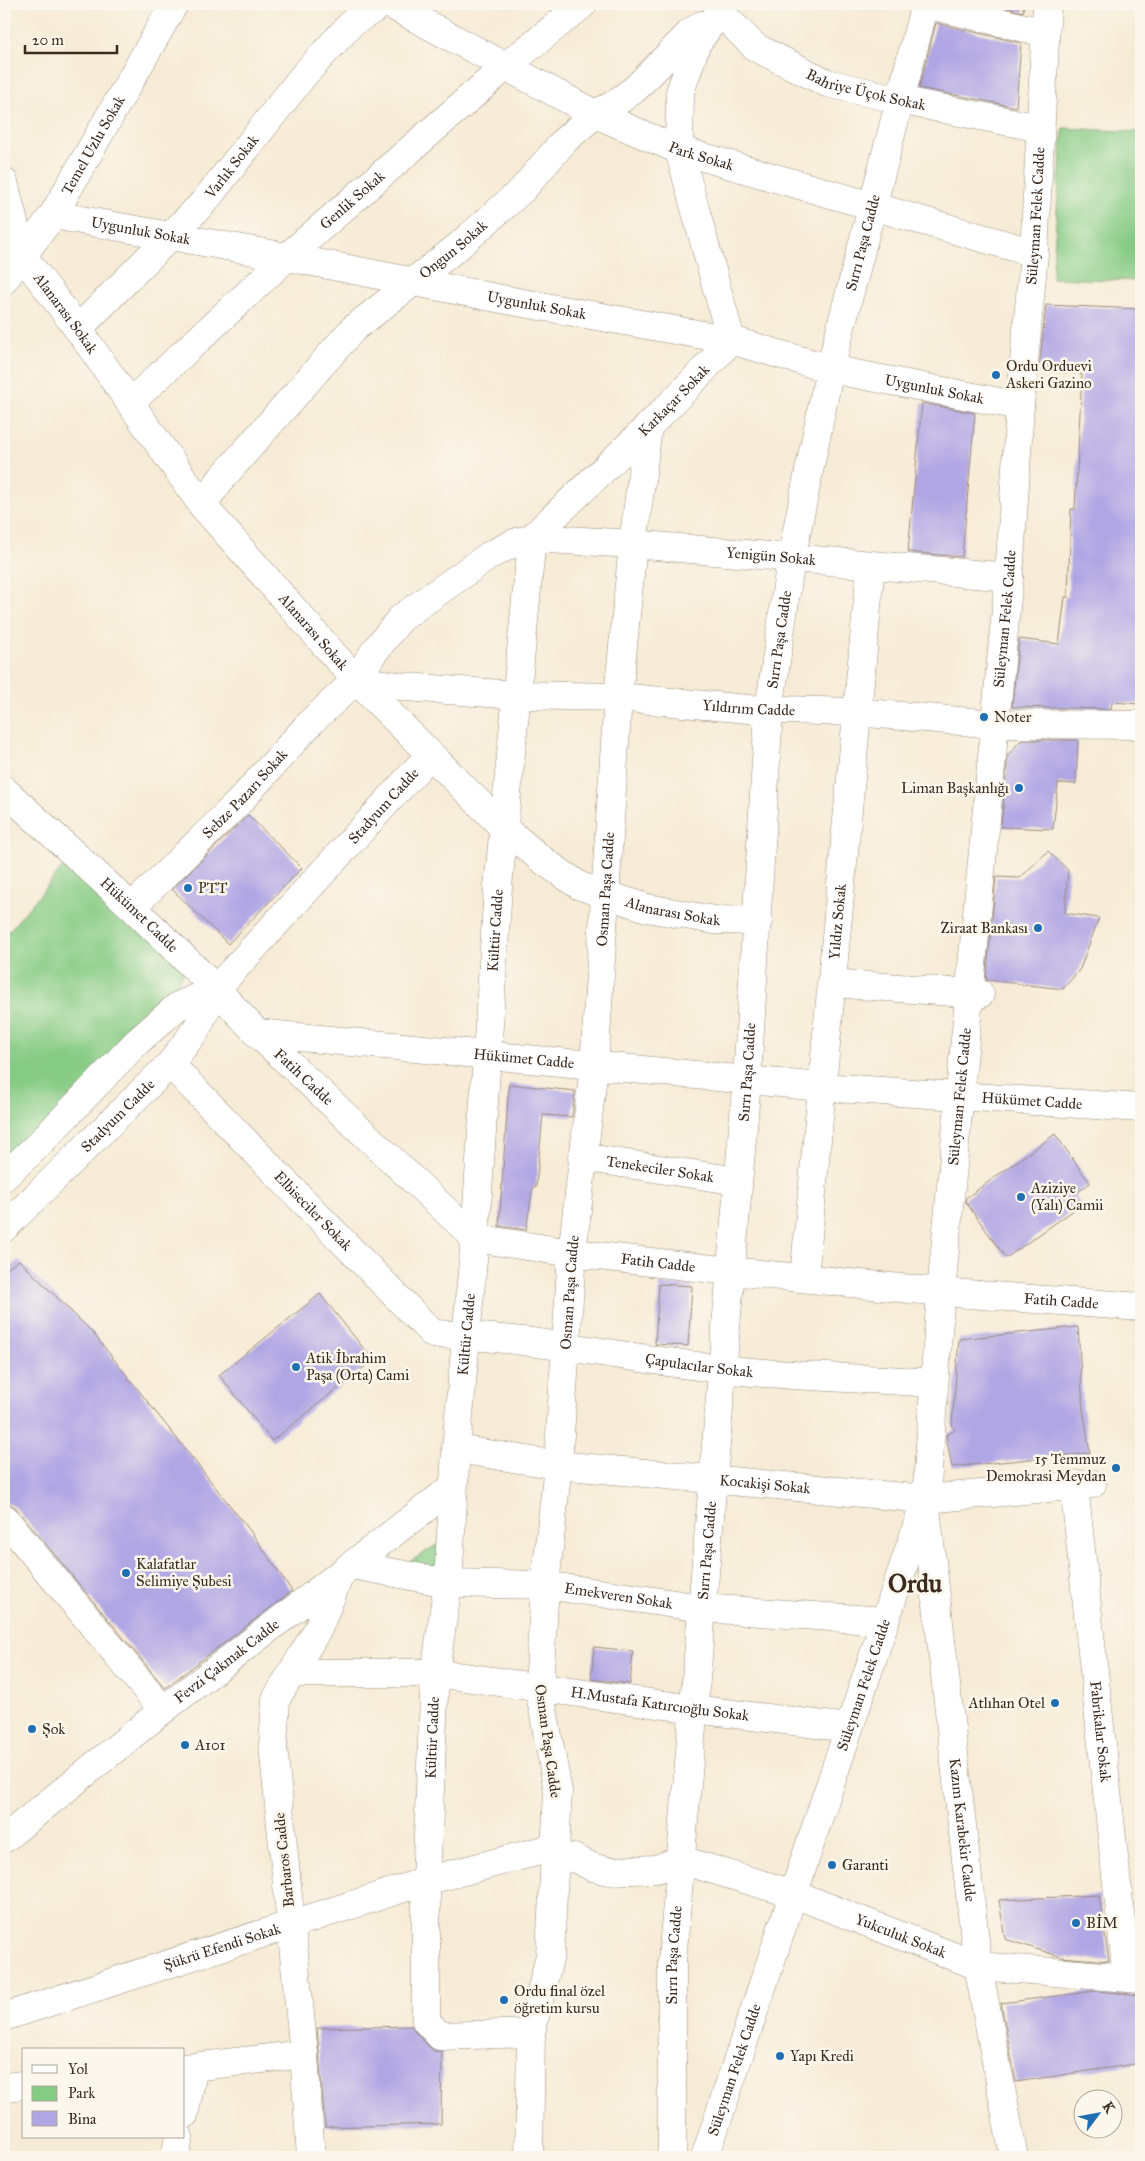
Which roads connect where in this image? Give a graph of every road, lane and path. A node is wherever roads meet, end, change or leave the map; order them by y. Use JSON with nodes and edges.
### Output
{"nodes":[{"id":1,"x":174,"y":4,"type":"edge"},
{"id":2,"x":382,"y":4,"type":"edge"},
{"id":3,"x":389,"y":4,"type":"edge"},
{"id":4,"x":583,"y":4,"type":"edge"},
{"id":5,"x":926,"y":4,"type":"edge"},
{"id":6,"x":1047,"y":4,"type":"edge"},
{"id":7,"x":722,"y":6,"type":"edge"},
{"id":8,"x":1045,"y":33,"type":"junction"},
{"id":9,"x":505,"y":67,"type":"junction"},
{"id":10,"x":899,"y":100,"type":"junction"},
{"id":11,"x":595,"y":114,"type":"junction"},
{"id":12,"x":1040,"y":128,"type":"junction"},
{"id":13,"x":679,"y":150,"type":"junction"},
{"id":14,"x":4,"y":182,"type":"edge"},
{"id":15,"x":872,"y":205,"type":"junction"},
{"id":16,"x":53,"y":215,"type":"junction"},
{"id":17,"x":170,"y":236,"type":"junction"},
{"id":18,"x":1034,"y":253,"type":"junction"},
{"id":19,"x":22,"y":255,"type":"junction"},
{"id":20,"x":287,"y":257,"type":"junction"},
{"id":21,"x":4,"y":280,"type":"edge"},
{"id":22,"x":413,"y":281,"type":"junction"},
{"id":23,"x":78,"y":329,"type":"junction"},
{"id":24,"x":731,"y":340,"type":"junction"},
{"id":25,"x":830,"y":369,"type":"junction"},
{"id":26,"x":130,"y":403,"type":"junction"},
{"id":27,"x":1020,"y":406,"type":"junction"},
{"id":28,"x":648,"y":427,"type":"junction"},
{"id":29,"x":202,"y":505,"type":"junction"},
{"id":30,"x":532,"y":538,"type":"junction"},
{"id":31,"x":633,"y":544,"type":"junction"},
{"id":32,"x":791,"y":559,"type":"junction"},
{"id":33,"x":871,"y":565,"type":"junction"},
{"id":34,"x":1009,"y":577,"type":"junction"},
{"id":35,"x":356,"y":680,"type":"junction"},
{"id":36,"x":516,"y":695,"type":"junction"},
{"id":37,"x":618,"y":698,"type":"junction"},
{"id":38,"x":769,"y":710,"type":"junction"},
{"id":39,"x":856,"y":712,"type":"junction"},
{"id":40,"x":995,"y":724,"type":"junction"},
{"id":41,"x":1141,"y":725,"type":"edge"},
{"id":42,"x":430,"y":755,"type":"junction"},
{"id":43,"x":4,"y":790,"type":"edge"},
{"id":44,"x":505,"y":829,"type":"junction"},
{"id":45,"x":605,"y":894,"type":"junction"},
{"id":46,"x":132,"y":907,"type":"junction"},
{"id":47,"x":758,"y":921,"type":"junction"},
{"id":48,"x":831,"y":983,"type":"junction"},
{"id":49,"x":216,"y":989,"type":"junction"},
{"id":50,"x":975,"y":994,"type":"junction"},
{"id":51,"x":257,"y":1033,"type":"junction"},
{"id":52,"x":486,"y":1056,"type":"junction"},
{"id":53,"x":170,"y":1064,"type":"junction"},
{"id":54,"x":594,"y":1067,"type":"junction"},
{"id":55,"x":748,"y":1080,"type":"junction"},
{"id":56,"x":822,"y":1088,"type":"junction"},
{"id":57,"x":959,"y":1097,"type":"junction"},
{"id":58,"x":1141,"y":1108,"type":"edge"},
{"id":59,"x":582,"y":1156,"type":"junction"},
{"id":60,"x":4,"y":1177,"type":"edge"},
{"id":61,"x":738,"y":1181,"type":"junction"},
{"id":62,"x":4,"y":1228,"type":"edge"},
{"id":63,"x":475,"y":1238,"type":"junction"},
{"id":64,"x":572,"y":1253,"type":"junction"},
{"id":65,"x":730,"y":1271,"type":"junction"},
{"id":66,"x":804,"y":1278,"type":"junction"},
{"id":67,"x":941,"y":1292,"type":"junction"},
{"id":68,"x":1141,"y":1307,"type":"edge"},
{"id":69,"x":465,"y":1335,"type":"junction"},
{"id":70,"x":566,"y":1346,"type":"junction"},
{"id":71,"x":722,"y":1369,"type":"junction"},
{"id":72,"x":933,"y":1383,"type":"junction"},
{"id":73,"x":456,"y":1449,"type":"junction"},
{"id":74,"x":558,"y":1465,"type":"junction"},
{"id":75,"x":713,"y":1480,"type":"junction"},
{"id":76,"x":1083,"y":1484,"type":"joint"},
{"id":77,"x":453,"y":1487,"type":"junction"},
{"id":78,"x":926,"y":1500,"type":"junction"},
{"id":79,"x":4,"y":1518,"type":"edge"},
{"id":80,"x":345,"y":1571,"type":"junction"},
{"id":81,"x":448,"y":1583,"type":"junction"},
{"id":82,"x":545,"y":1585,"type":"junction"},
{"id":83,"x":702,"y":1608,"type":"junction"},
{"id":84,"x":885,"y":1622,"type":"junction"},
{"id":85,"x":292,"y":1673,"type":"junction"},
{"id":86,"x":435,"y":1673,"type":"junction"},
{"id":87,"x":539,"y":1688,"type":"junction"},
{"id":88,"x":694,"y":1709,"type":"junction"},
{"id":89,"x":163,"y":1710,"type":"junction"},
{"id":90,"x":849,"y":1728,"type":"junction"},
{"id":91,"x":4,"y":1838,"type":"edge"},
{"id":92,"x":554,"y":1847,"type":"junction"},
{"id":93,"x":681,"y":1860,"type":"junction"},
{"id":94,"x":426,"y":1881,"type":"junction"},
{"id":95,"x":794,"y":1894,"type":"junction"},
{"id":96,"x":290,"y":1923,"type":"junction"},
{"id":97,"x":978,"y":1966,"type":"junction"},
{"id":98,"x":1134,"y":1978,"type":"edge"},
{"id":99,"x":4,"y":2017,"type":"edge"},
{"id":100,"x":531,"y":2033,"type":"junction"},
{"id":101,"x":304,"y":2054,"type":"junction"},
{"id":102,"x":189,"y":2068,"type":"edge"},
{"id":103,"x":22,"y":2085,"type":"edge"},
{"id":104,"x":4,"y":2087,"type":"edge"},
{"id":105,"x":185,"y":2106,"type":"edge"},
{"id":106,"x":179,"y":2138,"type":"edge"},
{"id":107,"x":175,"y":2157,"type":"edge"},
{"id":108,"x":311,"y":2157,"type":"edge"},
{"id":109,"x":529,"y":2157,"type":"edge"},
{"id":110,"x":672,"y":2157,"type":"edge"},
{"id":111,"x":705,"y":2157,"type":"edge"},
{"id":112,"x":1014,"y":2157,"type":"edge"}],
"edges":[{"from":1,"to":16,"type":"street","name":"Temel Uzlu Sokak"},
{"from":2,"to":17,"type":"street","name":"Varlık Sokak"},
{"from":3,"to":9,"type":"street","name":"Park Sokak"},
{"from":4,"to":9,"type":"street","name":"Genlik Sokak"},
{"from":5,"to":8,"type":"street"},
{"from":5,"to":10,"type":"street","name":"Sırrı Paşa Cadde"},
{"from":6,"to":8,"type":"street","name":"Süleyman Felek Cadde"},
{"from":7,"to":10,"type":"street","name":"Bahriye Üçok Sokak"},
{"from":7,"to":11,"type":"street","name":"Ongun Sokak"},
{"from":7,"to":13,"type":"street"},
{"from":8,"to":12,"type":"street","name":"Süleyman Felek Cadde"},
{"from":9,"to":11,"type":"street","name":"Park Sokak"},
{"from":9,"to":20,"type":"street","name":"Genlik Sokak"},
{"from":10,"to":12,"type":"street","name":"Bahriye Üçok Sokak"},
{"from":10,"to":15,"type":"street","name":"Sırrı Paşa Cadde"},
{"from":11,"to":13,"type":"street","name":"Park Sokak"},
{"from":11,"to":22,"type":"street","name":"Ongun Sokak"},
{"from":12,"to":18,"type":"street","name":"Süleyman Felek Cadde"},
{"from":13,"to":15,"type":"street","name":"Park Sokak"},
{"from":13,"to":24,"type":"street"},
{"from":14,"to":19,"type":"street","name":"Alanarası Sokak"},
{"from":15,"to":18,"type":"street","name":"Park Sokak"},
{"from":15,"to":25,"type":"street","name":"Sırrı Paşa Cadde"},
{"from":16,"to":17,"type":"street","name":"Uygunluk Sokak"},
{"from":16,"to":19,"type":"street","name":"Temel Uzlu Sokak"},
{"from":17,"to":20,"type":"street","name":"Uygunluk Sokak"},
{"from":17,"to":23,"type":"street","name":"Varlık Sokak"},
{"from":18,"to":27,"type":"street","name":"Süleyman Felek Cadde"},
{"from":19,"to":21,"type":"street","name":"Temel Uzlu Sokak"},
{"from":19,"to":23,"type":"street","name":"Alanarası Sokak"},
{"from":20,"to":22,"type":"street","name":"Uygunluk Sokak"},
{"from":20,"to":26,"type":"street","name":"Genlik Sokak"},
{"from":22,"to":24,"type":"street","name":"Uygunluk Sokak"},
{"from":22,"to":29,"type":"street","name":"Ongun Sokak"},
{"from":23,"to":26,"type":"street","name":"Alanarası Sokak"},
{"from":24,"to":25,"type":"street","name":"Uygunluk Sokak"},
{"from":24,"to":28,"type":"street","name":"Karkaçar Sokak"},
{"from":25,"to":27,"type":"street","name":"Uygunluk Sokak"},
{"from":25,"to":32,"type":"street","name":"Sırrı Paşa Cadde"},
{"from":26,"to":29,"type":"street","name":"Alanarası Sokak"},
{"from":27,"to":34,"type":"street","name":"Süleyman Felek Cadde"},
{"from":28,"to":30,"type":"street","name":"Karkaçar Sokak"},
{"from":28,"to":31,"type":"street","name":"Osman Paşa Cadde"},
{"from":29,"to":35,"type":"street","name":"Alanarası Sokak"},
{"from":30,"to":31,"type":"street","name":"Yenigün Sokak"},
{"from":30,"to":35,"type":"street","name":"Karkaçar Sokak"},
{"from":30,"to":36,"type":"street","name":"Kültür Cadde"},
{"from":31,"to":32,"type":"street","name":"Yenigün Sokak"},
{"from":31,"to":37,"type":"street","name":"Osman Paşa Cadde"},
{"from":32,"to":33,"type":"street","name":"Yenigün Sokak"},
{"from":32,"to":38,"type":"street","name":"Sırrı Paşa Cadde"},
{"from":33,"to":34,"type":"street","name":"Yenigün Sokak"},
{"from":33,"to":39,"type":"street","name":"Yıldız Sokak"},
{"from":34,"to":40,"type":"street","name":"Süleyman Felek Cadde"},
{"from":35,"to":36,"type":"street","name":"Yıldırım Cadde"},
{"from":35,"to":42,"type":"street","name":"Alanarası Sokak"},
{"from":35,"to":46,"type":"street","name":"Sebze Pazarı Sokak"},
{"from":36,"to":37,"type":"street","name":"Yıldırım Cadde"},
{"from":36,"to":44,"type":"street","name":"Kültür Cadde"},
{"from":37,"to":38,"type":"street","name":"Yıldırım Cadde"},
{"from":37,"to":45,"type":"street","name":"Osman Paşa Cadde"},
{"from":38,"to":39,"type":"street","name":"Yıldırım Cadde"},
{"from":38,"to":47,"type":"street","name":"Sırrı Paşa Cadde"},
{"from":39,"to":40,"type":"street","name":"Yıldırım Cadde"},
{"from":39,"to":48,"type":"street","name":"Yıldız Sokak"},
{"from":40,"to":41,"type":"street","name":"Yıldırım Cadde"},
{"from":40,"to":50,"type":"street","name":"Süleyman Felek Cadde"},
{"from":42,"to":44,"type":"street","name":"Alanarası Sokak"},
{"from":42,"to":49,"type":"street","name":"Stadyum Cadde"},
{"from":43,"to":46,"type":"street","name":"Hükümet Cadde"},
{"from":44,"to":45,"type":"street","name":"Alanarası Sokak"},
{"from":44,"to":52,"type":"street","name":"Kültür Cadde"},
{"from":45,"to":47,"type":"street","name":"Alanarası Sokak"},
{"from":45,"to":54,"type":"street","name":"Osman Paşa Cadde"},
{"from":46,"to":49,"type":"street","name":"Hükümet Cadde"},
{"from":47,"to":55,"type":"street","name":"Sırrı Paşa Cadde"},
{"from":48,"to":50,"type":"street"},
{"from":48,"to":56,"type":"street","name":"Yıldız Sokak"},
{"from":49,"to":51,"type":"street","name":"Hükümet Cadde"},
{"from":49,"to":53,"type":"street","name":"Stadyum Cadde"},
{"from":49,"to":60,"type":"street","name":"Stadyum Cadde"},
{"from":50,"to":57,"type":"street","name":"Süleyman Felek Cadde"},
{"from":51,"to":52,"type":"street","name":"Hükümet Cadde"},
{"from":51,"to":63,"type":"street","name":"Fatih Cadde"},
{"from":52,"to":54,"type":"street","name":"Hükümet Cadde"},
{"from":52,"to":63,"type":"street","name":"Kültür Cadde"},
{"from":53,"to":62,"type":"street","name":"Stadyum Cadde"},
{"from":53,"to":69,"type":"street","name":"Elbiseciler Sokak"},
{"from":54,"to":55,"type":"street","name":"Hükümet Cadde"},
{"from":54,"to":59,"type":"street","name":"Osman Paşa Cadde"},
{"from":55,"to":56,"type":"street","name":"Hükümet Cadde"},
{"from":55,"to":61,"type":"street","name":"Sırrı Paşa Cadde"},
{"from":56,"to":57,"type":"street","name":"Hükümet Cadde"},
{"from":56,"to":66,"type":"street","name":"Yıldız Sokak"},
{"from":57,"to":58,"type":"street","name":"Hükümet Cadde"},
{"from":57,"to":67,"type":"street","name":"Süleyman Felek Cadde"},
{"from":59,"to":61,"type":"street","name":"Tenekeciler Sokak"},
{"from":59,"to":64,"type":"street","name":"Osman Paşa Cadde"},
{"from":61,"to":65,"type":"street","name":"Sırrı Paşa Cadde"},
{"from":63,"to":64,"type":"street","name":"Fatih Cadde"},
{"from":63,"to":69,"type":"street","name":"Kültür Cadde"},
{"from":64,"to":65,"type":"street","name":"Fatih Cadde"},
{"from":64,"to":70,"type":"street","name":"Osman Paşa Cadde"},
{"from":65,"to":66,"type":"street","name":"Fatih Cadde"},
{"from":65,"to":71,"type":"street","name":"Sırrı Paşa Cadde"},
{"from":66,"to":67,"type":"street","name":"Fatih Cadde"},
{"from":67,"to":68,"type":"street","name":"Fatih Cadde"},
{"from":67,"to":72,"type":"street","name":"Süleyman Felek Cadde"},
{"from":69,"to":70,"type":"street","name":"Çapulacılar Sokak"},
{"from":69,"to":73,"type":"street","name":"Kültür Cadde"},
{"from":70,"to":71,"type":"street","name":"Çapulacılar Sokak"},
{"from":70,"to":74,"type":"street","name":"Osman Paşa Cadde"},
{"from":71,"to":72,"type":"street","name":"Çapulacılar Sokak"},
{"from":71,"to":75,"type":"street","name":"Sırrı Paşa Cadde"},
{"from":72,"to":78,"type":"street","name":"Süleyman Felek Cadde"},
{"from":73,"to":74,"type":"street","name":"Kocakişi Sokak"},
{"from":73,"to":77,"type":"street","name":"Kültür Cadde"},
{"from":74,"to":75,"type":"street","name":"Kocakişi Sokak"},
{"from":74,"to":82,"type":"street","name":"Osman Paşa Cadde"},
{"from":75,"to":78,"type":"street","name":"Kocakişi Sokak"},
{"from":75,"to":83,"type":"street","name":"Sırrı Paşa Cadde"},
{"from":76,"to":78,"type":"street","name":"Kocakişi Sokak"},
{"from":76,"to":98,"type":"street","name":"Fabrikalar Sokak"},
{"from":77,"to":80,"type":"street","name":"Fevzi Çakmak Cadde"},
{"from":77,"to":81,"type":"street","name":"Kültür Cadde"},
{"from":78,"to":84,"type":"street","name":"Süleyman Felek Cadde"},
{"from":78,"to":97,"type":"street","name":"Kazım Karabekir Cadde"},
{"from":79,"to":89,"type":"street"},
{"from":80,"to":81,"type":"street","name":"Emekveren Sokak"},
{"from":80,"to":85,"type":"street","name":"Barbaros Cadde"},
{"from":80,"to":89,"type":"street","name":"Fevzi Çakmak Cadde"},
{"from":81,"to":82,"type":"street","name":"Emekveren Sokak"},
{"from":81,"to":86,"type":"street","name":"Kültür Cadde"},
{"from":82,"to":83,"type":"street","name":"Emekveren Sokak"},
{"from":82,"to":87,"type":"street","name":"Osman Paşa Cadde"},
{"from":83,"to":84,"type":"street","name":"Emekveren Sokak"},
{"from":83,"to":88,"type":"street","name":"Sırrı Paşa Cadde"},
{"from":84,"to":90,"type":"street","name":"Süleyman Felek Cadde"},
{"from":85,"to":86,"type":"street","name":"H.Mustafa Katırcıoğlu Sokak"},
{"from":85,"to":96,"type":"street","name":"Barbaros Cadde"},
{"from":86,"to":87,"type":"street","name":"H.Mustafa Katırcıoğlu Sokak"},
{"from":86,"to":94,"type":"street","name":"Kültür Cadde"},
{"from":87,"to":88,"type":"street","name":"H.Mustafa Katırcıoğlu Sokak"},
{"from":87,"to":92,"type":"street","name":"Osman Paşa Cadde"},
{"from":88,"to":90,"type":"street","name":"H.Mustafa Katırcıoğlu Sokak"},
{"from":88,"to":93,"type":"street","name":"Sırrı Paşa Cadde"},
{"from":89,"to":91,"type":"street","name":"Fevzi Çakmak Cadde"},
{"from":90,"to":95,"type":"street","name":"Süleyman Felek Cadde"},
{"from":92,"to":93,"type":"street"},
{"from":92,"to":94,"type":"street","name":"Şükrü Efendi Sokak"},
{"from":92,"to":100,"type":"street","name":"Osman Paşa Cadde"},
{"from":93,"to":95,"type":"street","name":"Yukculuk Sokak"},
{"from":93,"to":110,"type":"street","name":"Sırrı Paşa Cadde"},
{"from":94,"to":96,"type":"street","name":"Şükrü Efendi Sokak"},
{"from":94,"to":100,"type":"street","name":"Kültür Cadde"},
{"from":95,"to":97,"type":"street","name":"Yukculuk Sokak"},
{"from":95,"to":111,"type":"street","name":"Süleyman Felek Cadde"},
{"from":96,"to":99,"type":"street","name":"Şükrü Efendi Sokak"},
{"from":96,"to":101,"type":"street","name":"Barbaros Cadde"},
{"from":97,"to":98,"type":"street","name":"Yukculuk Sokak"},
{"from":97,"to":112,"type":"street","name":"Kazım Karabekir Cadde"},
{"from":100,"to":109,"type":"street","name":"Osman Paşa Cadde"},
{"from":101,"to":102,"type":"street"},
{"from":101,"to":108,"type":"street","name":"Barbaros Cadde"},
{"from":102,"to":105,"type":"street"},
{"from":103,"to":104,"type":"street"},
{"from":106,"to":107,"type":"street"}]}
